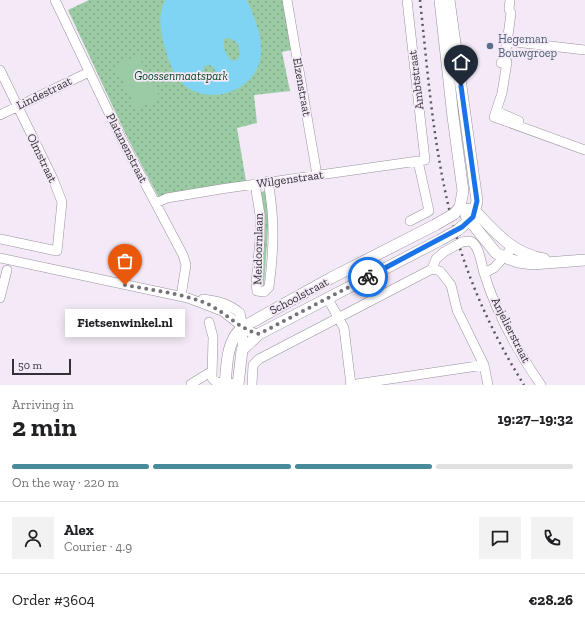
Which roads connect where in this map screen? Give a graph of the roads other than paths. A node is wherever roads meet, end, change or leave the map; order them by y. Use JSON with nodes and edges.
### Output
{"nodes":[{"id":1,"x":56,"y":0,"type":"edge"},
{"id":2,"x":287,"y":0,"type":"edge"},
{"id":3,"x":407,"y":0,"type":"edge"},
{"id":4,"x":440,"y":0,"type":"edge"},
{"id":5,"x":449,"y":0,"type":"edge"},
{"id":6,"x":510,"y":0,"type":"edge"},
{"id":7,"x":516,"y":0,"type":"edge"},
{"id":8,"x":511,"y":13,"type":"junction"},
{"id":9,"x":507,"y":41,"type":"junction"},
{"id":10,"x":585,"y":50,"type":"edge"},
{"id":11,"x":0,"y":70,"type":"edge"},
{"id":12,"x":89,"y":72,"type":"junction"},
{"id":13,"x":17,"y":106,"type":"junction"},
{"id":14,"x":496,"y":111,"type":"junction"},
{"id":15,"x":0,"y":115,"type":"edge"},
{"id":16,"x":585,"y":143,"type":"edge"},
{"id":17,"x":585,"y":150,"type":"edge"},
{"id":18,"x":421,"y":160,"type":"junction"},
{"id":19,"x":317,"y":175,"type":"junction"},
{"id":20,"x":268,"y":181,"type":"junction"},
{"id":21,"x":255,"y":184,"type":"junction"},
{"id":22,"x":156,"y":203,"type":"junction"},
{"id":23,"x":457,"y":210,"type":"junction"},
{"id":24,"x":475,"y":211,"type":"junction"},
{"id":25,"x":410,"y":221,"type":"dead end"},
{"id":26,"x":469,"y":222,"type":"junction"},
{"id":27,"x":0,"y":239,"type":"edge"},
{"id":28,"x":512,"y":248,"type":"junction"},
{"id":29,"x":504,"y":257,"type":"junction"},
{"id":30,"x":0,"y":258,"type":"edge"},
{"id":31,"x":585,"y":260,"type":"edge"},
{"id":32,"x":557,"y":261,"type":"junction"},
{"id":33,"x":6,"y":270,"type":"dead end"},
{"id":34,"x":432,"y":270,"type":"junction"},
{"id":35,"x":484,"y":273,"type":"junction"},
{"id":36,"x":184,"y":297,"type":"junction"},
{"id":37,"x":0,"y":298,"type":"edge"},
{"id":38,"x":328,"y":299,"type":"junction"},
{"id":39,"x":338,"y":317,"type":"junction"},
{"id":40,"x":209,"y":322,"type":"dead end"},
{"id":41,"x":242,"y":327,"type":"junction"},
{"id":42,"x":259,"y":334,"type":"junction"},
{"id":43,"x":242,"y":350,"type":"junction"},
{"id":44,"x":484,"y":365,"type":"junction"},
{"id":45,"x":212,"y":371,"type":"junction"},
{"id":46,"x":191,"y":384,"type":"dead end"},
{"id":47,"x":225,"y":384,"type":"edge"},
{"id":48,"x":238,"y":384,"type":"edge"},
{"id":49,"x":252,"y":385,"type":"edge"},
{"id":50,"x":350,"y":385,"type":"edge"},
{"id":51,"x":488,"y":385,"type":"edge"},
{"id":52,"x":541,"y":385,"type":"edge"}],
"edges":[{"from":1,"to":12,"type":"street","name":"Platanenstraat"},
{"from":2,"to":19,"type":"street","name":"Elzenstraat"},
{"from":3,"to":18,"type":"street","name":"Ambtstraat"},
{"from":4,"to":23,"type":"main road"},
{"from":5,"to":24,"type":"main road"},
{"from":6,"to":8,"type":"street"},
{"from":7,"to":8,"type":"street"},
{"from":8,"to":9,"type":"street"},
{"from":9,"to":10,"type":"street"},
{"from":9,"to":14,"type":"street"},
{"from":11,"to":13,"type":"street","name":"Olmstraat"},
{"from":12,"to":13,"type":"street","name":"Lindestraat"},
{"from":12,"to":22,"type":"street","name":"Platanenstraat"},
{"from":13,"to":15,"type":"street","name":"Lindestraat"},
{"from":13,"to":27,"type":"street","name":"Olmstraat"},
{"from":14,"to":16,"type":"street"},
{"from":14,"to":17,"type":"street"},
{"from":18,"to":19,"type":"street","name":"Wilgenstraat"},
{"from":18,"to":25,"type":"street","name":"Ambtstraat"},
{"from":19,"to":20,"type":"street","name":"Wilgenstraat"},
{"from":20,"to":21,"type":"street","name":"Wilgenstraat"},
{"from":20,"to":21,"type":"street","name":"Meidoornlaan"},
{"from":21,"to":22,"type":"street","name":"Wilgenstraat"},
{"from":22,"to":36,"type":"street","name":"Platanenstraat"},
{"from":23,"to":24,"type":"main road"},
{"from":23,"to":26,"type":"main road"},
{"from":23,"to":41,"type":"main road","name":"Schoolstraat","bridge":true},
{"from":24,"to":26,"type":"main road","name":"Schoolstraat"},
{"from":24,"to":28,"type":"main road"},
{"from":26,"to":29,"type":"main road"},
{"from":26,"to":38,"type":"main road","name":"Schoolstraat","bridge":true},
{"from":28,"to":29,"type":"street"},
{"from":28,"to":32,"type":"main road"},
{"from":29,"to":32,"type":"main road"},
{"from":29,"to":35,"type":"street"},
{"from":30,"to":36,"type":"street"},
{"from":31,"to":32,"type":"main road"},
{"from":33,"to":37,"type":"street"},
{"from":34,"to":35,"type":"street","name":"Anjelierstraat","bridge":true},
{"from":34,"to":39,"type":"street"},
{"from":34,"to":44,"type":"street"},
{"from":35,"to":52,"type":"street","name":"Anjelierstraat"},
{"from":36,"to":41,"type":"street"},
{"from":38,"to":39,"type":"street"},
{"from":38,"to":42,"type":"main road","name":"Schoolstraat"},
{"from":39,"to":49,"type":"street"},
{"from":39,"to":50,"type":"street"},
{"from":40,"to":45,"type":"street"},
{"from":41,"to":42,"type":"street"},
{"from":41,"to":43,"type":"street"},
{"from":41,"to":47,"type":"main road"},
{"from":42,"to":43,"type":"main road","name":"Schoolstraat"},
{"from":43,"to":48,"type":"main road"},
{"from":44,"to":50,"type":"street"},
{"from":44,"to":51,"type":"street"},
{"from":45,"to":46,"type":"street"},
{"from":45,"to":47,"type":"street"},
{"from":47,"to":48,"type":"street"}]}
